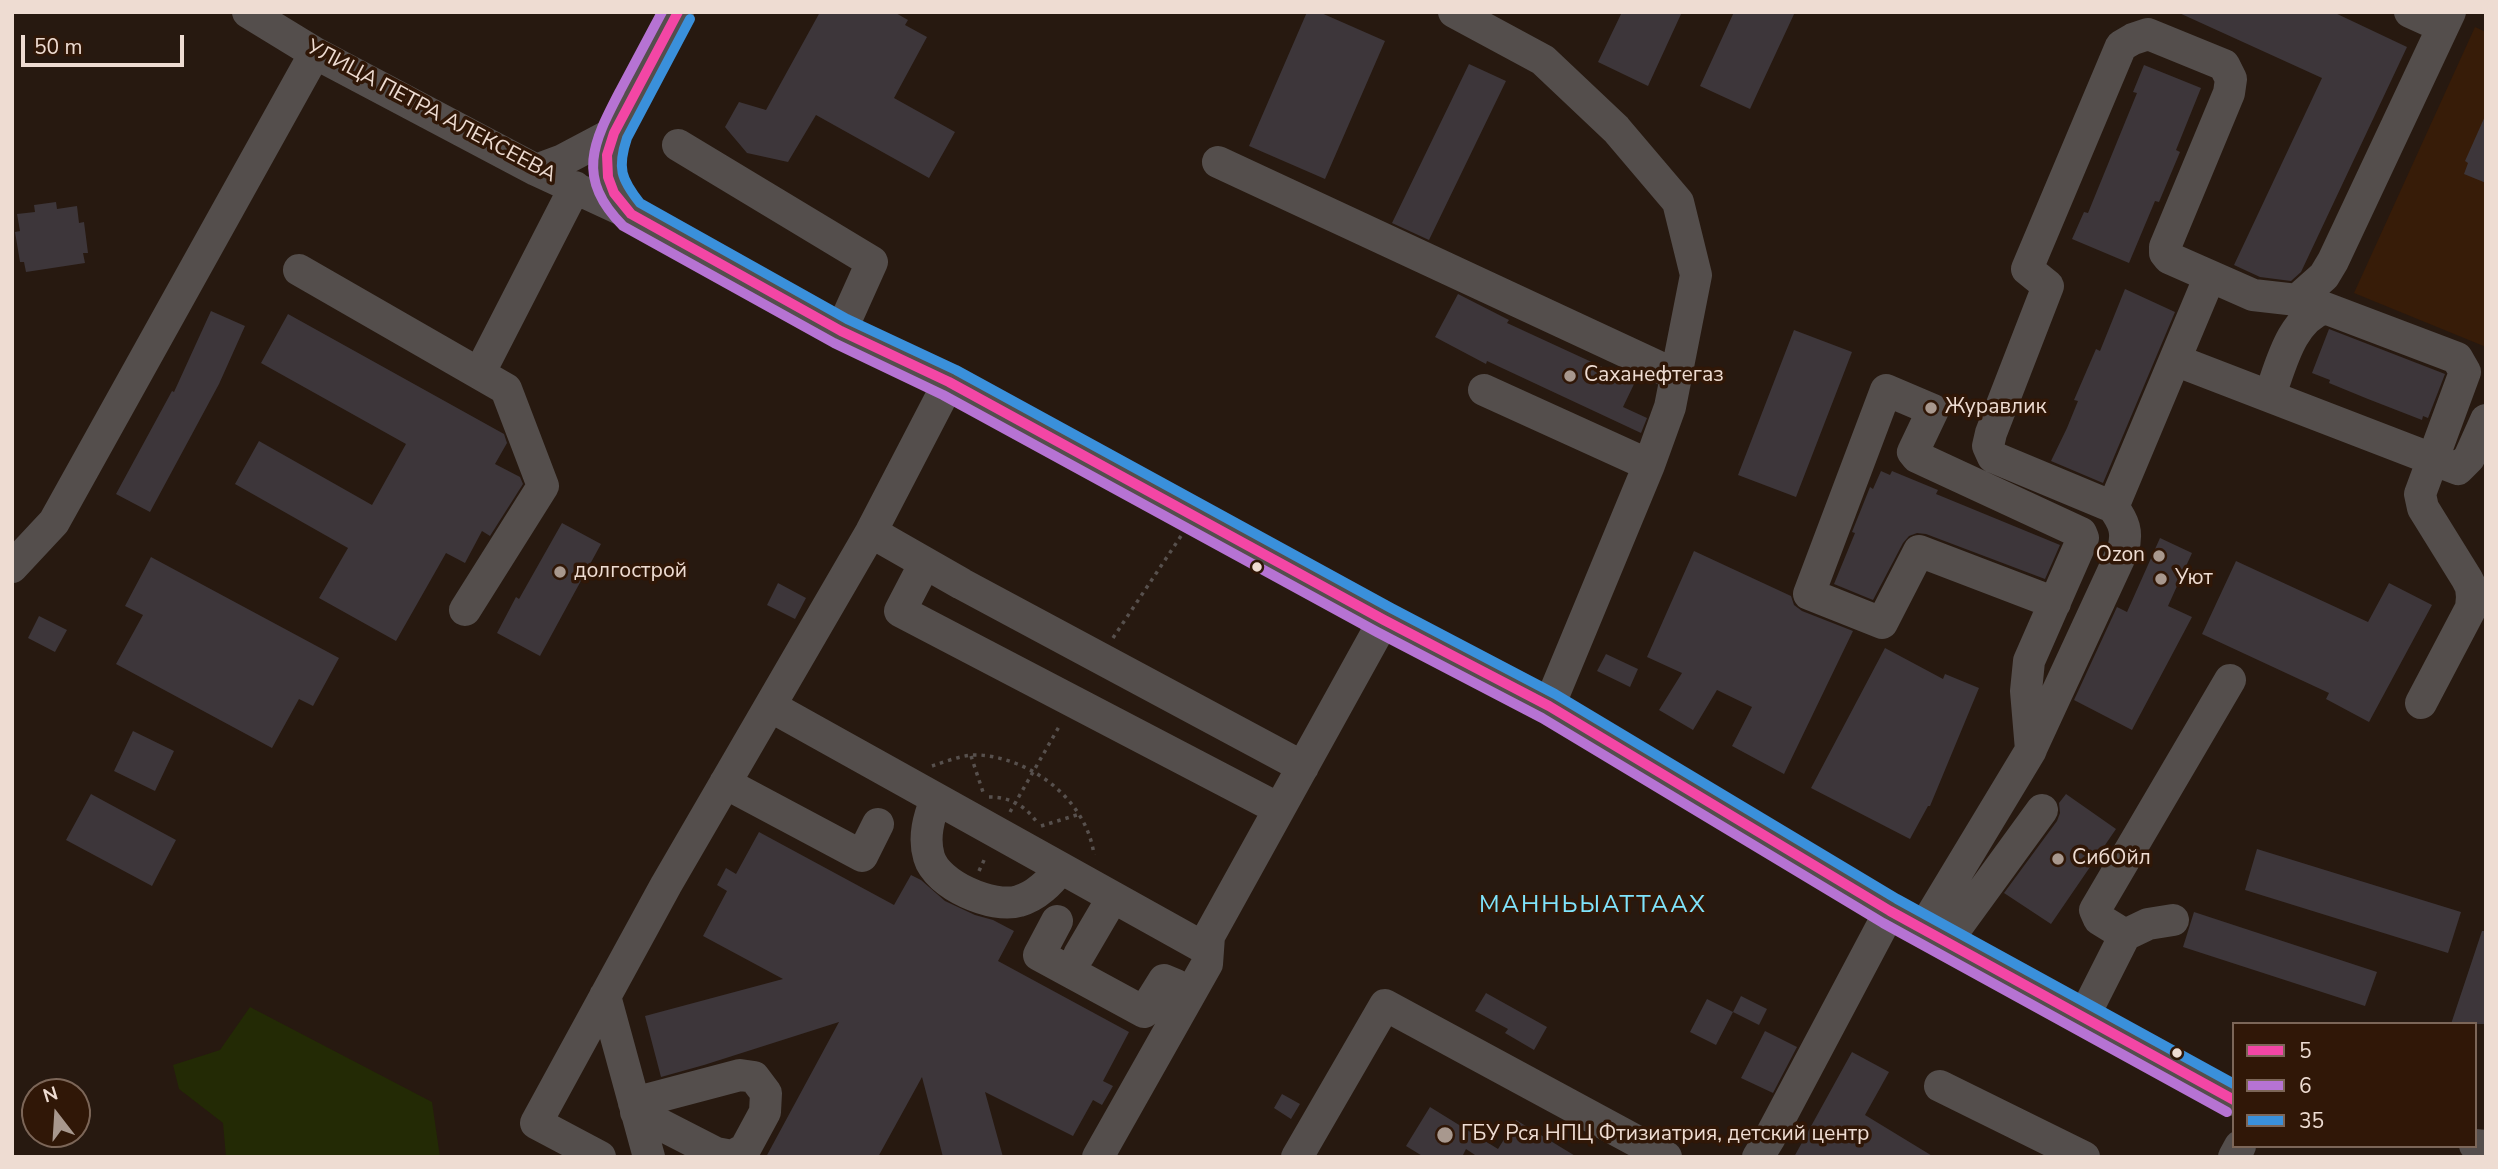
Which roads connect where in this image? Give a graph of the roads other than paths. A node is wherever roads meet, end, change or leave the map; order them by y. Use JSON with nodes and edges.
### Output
{"nodes":[{"id":1,"x":248,"y":12,"type":"edge"},
{"id":2,"x":678,"y":12,"type":"edge"},
{"id":3,"x":1454,"y":12,"type":"edge"},
{"id":4,"x":2410,"y":12,"type":"edge"},
{"id":5,"x":2446,"y":20,"type":"edge"},
{"id":6,"x":315,"y":53,"type":"junction"},
{"id":7,"x":614,"y":133,"type":"junction"},
{"id":8,"x":678,"y":145,"type":"dead end"},
{"id":9,"x":1218,"y":162,"type":"dead end"},
{"id":10,"x":536,"y":170,"type":"junction"},
{"id":11,"x":575,"y":187,"type":"junction"},
{"id":12,"x":631,"y":214,"type":"junction"},
{"id":13,"x":299,"y":270,"type":"dead end"},
{"id":14,"x":2210,"y":276,"type":"junction"},
{"id":15,"x":841,"y":331,"type":"junction"},
{"id":16,"x":2175,"y":359,"type":"junction"},
{"id":17,"x":480,"y":372,"type":"junction"},
{"id":18,"x":1676,"y":375,"type":"junction"},
{"id":19,"x":949,"y":382,"type":"junction"},
{"id":20,"x":1484,"y":390,"type":"dead end"},
{"id":21,"x":2270,"y":395,"type":"junction"},
{"id":22,"x":2486,"y":420,"type":"edge"},
{"id":23,"x":2432,"y":460,"type":"junction"},
{"id":24,"x":2477,"y":462,"type":"edge"},
{"id":25,"x":1649,"y":465,"type":"junction"},
{"id":26,"x":2113,"y":507,"type":"junction"},
{"id":27,"x":871,"y":532,"type":"junction"},
{"id":28,"x":925,"y":563,"type":"junction"},
{"id":29,"x":12,"y":567,"type":"edge"},
{"id":30,"x":2055,"y":603,"type":"junction"},
{"id":31,"x":465,"y":610,"type":"dead end"},
{"id":32,"x":1384,"y":620,"type":"junction"},
{"id":33,"x":2230,"y":680,"type":"dead end"},
{"id":34,"x":2421,"y":703,"type":"dead end"},
{"id":35,"x":769,"y":706,"type":"junction"},
{"id":36,"x":1549,"y":706,"type":"junction"},
{"id":37,"x":2031,"y":750,"type":"junction"},
{"id":38,"x":1304,"y":767,"type":"junction"},
{"id":39,"x":725,"y":783,"type":"junction"},
{"id":40,"x":936,"y":799,"type":"junction"},
{"id":41,"x":1279,"y":809,"type":"junction"},
{"id":42,"x":2042,"y":810,"type":"dead end"},
{"id":43,"x":878,"y":824,"type":"dead end"},
{"id":44,"x":1061,"y":868,"type":"junction"},
{"id":45,"x":1101,"y":891,"type":"junction"},
{"id":46,"x":1890,"y":911,"type":"junction"},
{"id":47,"x":2173,"y":920,"type":"dead end"},
{"id":48,"x":1057,"y":921,"type":"dead end"},
{"id":49,"x":1935,"y":935,"type":"junction"},
{"id":50,"x":2125,"y":935,"type":"junction"},
{"id":51,"x":1202,"y":947,"type":"junction"},
{"id":52,"x":1079,"y":954,"type":"dead end"},
{"id":53,"x":1176,"y":985,"type":"junction"},
{"id":54,"x":605,"y":996,"type":"junction"},
{"id":55,"x":2083,"y":1018,"type":"junction"},
{"id":56,"x":1940,"y":1086,"type":"dead end"},
{"id":57,"x":2232,"y":1099,"type":"edge"},
{"id":58,"x":1311,"y":1152,"type":"edge"},
{"id":59,"x":600,"y":1157,"type":"edge"},
{"id":60,"x":649,"y":1157,"type":"edge"},
{"id":61,"x":1082,"y":1157,"type":"edge"},
{"id":62,"x":1098,"y":1157,"type":"edge"},
{"id":63,"x":1666,"y":1157,"type":"edge"},
{"id":64,"x":1758,"y":1157,"type":"edge"},
{"id":65,"x":2084,"y":1157,"type":"edge"}],
"edges":[{"from":1,"to":6,"type":"street","name":"УЛИЦА ПЕТРА АЛЕКСЕЕВА"},
{"from":2,"to":7,"type":"street"},
{"from":3,"to":18,"type":"street"},
{"from":4,"to":5,"type":"street"},
{"from":5,"to":14,"type":"street"},
{"from":6,"to":10,"type":"street","name":"УЛИЦА ПЕТРА АЛЕКСЕЕВА"},
{"from":6,"to":29,"type":"street"},
{"from":7,"to":10,"type":"street"},
{"from":7,"to":12,"type":"street"},
{"from":8,"to":15,"type":"street"},
{"from":9,"to":18,"type":"street"},
{"from":10,"to":11,"type":"street","name":"УЛИЦА ПЕТРА АЛЕКСЕЕВА"},
{"from":11,"to":12,"type":"street","name":"УЛИЦА ПЕТРА АЛЕКСЕЕВА"},
{"from":11,"to":17,"type":"street"},
{"from":12,"to":15,"type":"street","name":"УЛИЦА ПЕТРА АЛЕКСЕЕВА"},
{"from":13,"to":17,"type":"street"},
{"from":14,"to":16,"type":"street"},
{"from":14,"to":26,"type":"street"},
{"from":15,"to":19,"type":"street","name":"УЛИЦА ПЕТРА АЛЕКСЕЕВА"},
{"from":16,"to":21,"type":"street"},
{"from":16,"to":26,"type":"street"},
{"from":17,"to":31,"type":"street"},
{"from":18,"to":25,"type":"street"},
{"from":19,"to":27,"type":"street"},
{"from":19,"to":32,"type":"street","name":"УЛИЦА ПЕТРА АЛЕКСЕЕВА"},
{"from":20,"to":25,"type":"street"},
{"from":21,"to":23,"type":"street"},
{"from":21,"to":23,"type":"street"},
{"from":22,"to":24,"type":"street"},
{"from":23,"to":24,"type":"street"},
{"from":23,"to":34,"type":"street"},
{"from":25,"to":36,"type":"street"},
{"from":26,"to":37,"type":"street"},
{"from":27,"to":28,"type":"street"},
{"from":27,"to":35,"type":"street"},
{"from":28,"to":38,"type":"street"},
{"from":28,"to":41,"type":"street"},
{"from":30,"to":30,"type":"street"},
{"from":30,"to":37,"type":"street"},
{"from":32,"to":36,"type":"street","name":"УЛИЦА ПЕТРА АЛЕКСЕЕВА"},
{"from":32,"to":38,"type":"street"},
{"from":33,"to":50,"type":"street"},
{"from":35,"to":39,"type":"street"},
{"from":35,"to":40,"type":"street"},
{"from":36,"to":46,"type":"street","name":"УЛИЦА ПЕТРА АЛЕКСЕЕВА"},
{"from":37,"to":49,"type":"street"},
{"from":38,"to":41,"type":"street"},
{"from":39,"to":43,"type":"street"},
{"from":39,"to":54,"type":"street"},
{"from":40,"to":44,"type":"street"},
{"from":40,"to":44,"type":"street"},
{"from":41,"to":51,"type":"street"},
{"from":42,"to":49,"type":"street"},
{"from":44,"to":45,"type":"street"},
{"from":45,"to":51,"type":"street"},
{"from":45,"to":52,"type":"street"},
{"from":46,"to":49,"type":"street","name":"УЛИЦА ПЕТРА АЛЕКСЕЕВА"},
{"from":46,"to":64,"type":"street"},
{"from":47,"to":50,"type":"street"},
{"from":48,"to":53,"type":"street"},
{"from":49,"to":55,"type":"street","name":"УЛИЦА ПЕТРА АЛЕКСЕЕВА"},
{"from":50,"to":55,"type":"street"},
{"from":51,"to":53,"type":"street"},
{"from":51,"to":62,"type":"street"},
{"from":53,"to":61,"type":"street"},
{"from":54,"to":59,"type":"street"},
{"from":54,"to":60,"type":"street"},
{"from":55,"to":57,"type":"street","name":"УЛИЦА ПЕТРА АЛЕКСЕЕВА"},
{"from":56,"to":65,"type":"street"},
{"from":58,"to":63,"type":"street"}]}
